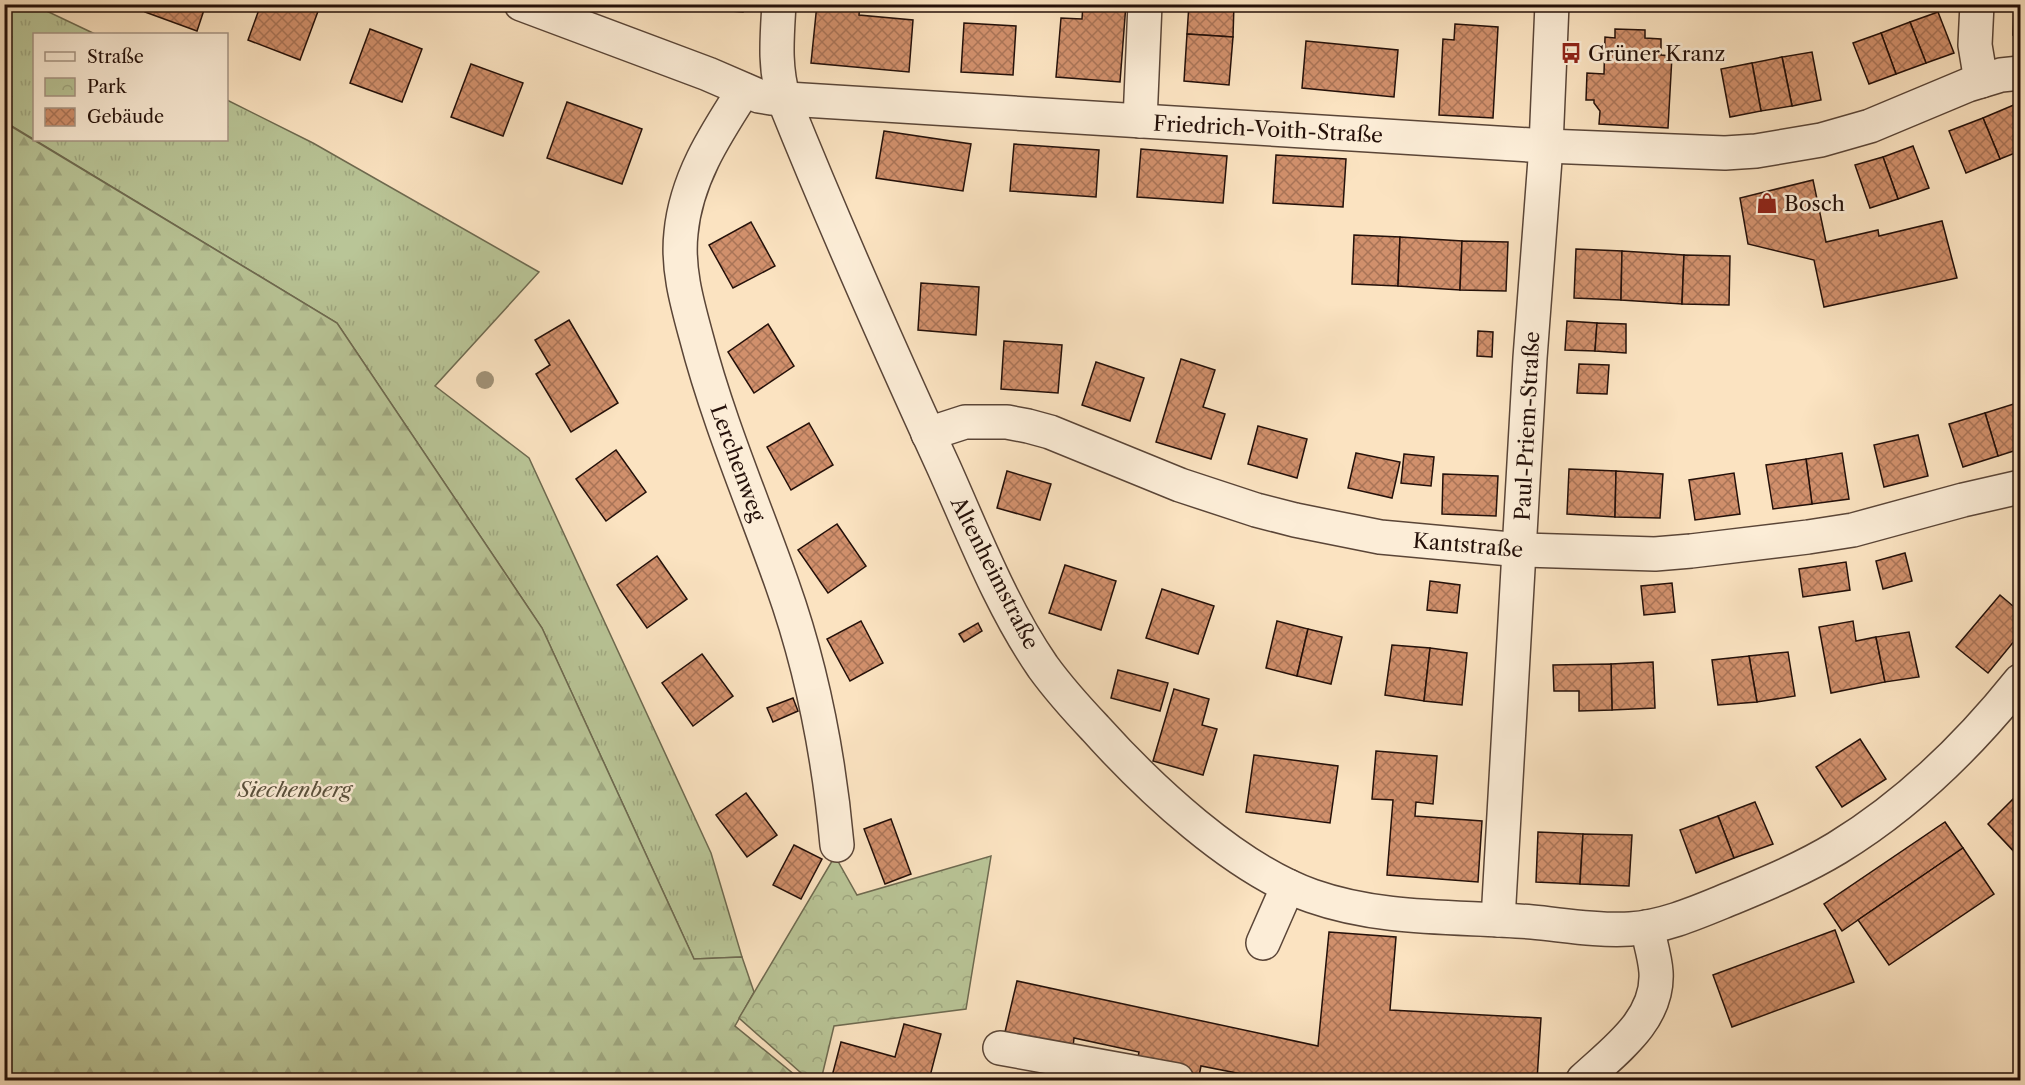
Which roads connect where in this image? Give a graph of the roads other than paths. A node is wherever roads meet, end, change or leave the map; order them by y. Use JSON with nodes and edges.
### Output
{"nodes":[{"id":1,"x":521,"y":4,"type":"edge"},
{"id":2,"x":779,"y":4,"type":"edge"},
{"id":3,"x":1145,"y":4,"type":"edge"},
{"id":4,"x":1552,"y":4,"type":"edge"},
{"id":5,"x":1977,"y":4,"type":"edge"},
{"id":6,"x":2020,"y":73,"type":"edge"},
{"id":7,"x":1981,"y":81,"type":"junction"},
{"id":8,"x":744,"y":90,"type":"junction"},
{"id":9,"x":784,"y":100,"type":"junction"},
{"id":10,"x":1140,"y":121,"type":"junction"},
{"id":11,"x":1546,"y":146,"type":"junction"},
{"id":12,"x":928,"y":434,"type":"junction"},
{"id":13,"x":2020,"y":487,"type":"edge"},
{"id":14,"x":1521,"y":550,"type":"junction"},
{"id":15,"x":2020,"y":681,"type":"edge"},
{"id":16,"x":837,"y":845,"type":"dead end"},
{"id":17,"x":1288,"y":886,"type":"junction"},
{"id":18,"x":1498,"y":920,"type":"junction"},
{"id":19,"x":1647,"y":927,"type":"junction"},
{"id":20,"x":1263,"y":944,"type":"dead end"},
{"id":21,"x":999,"y":1048,"type":"dead end"},
{"id":22,"x":1178,"y":1080,"type":"edge"},
{"id":23,"x":1583,"y":1080,"type":"edge"}],
"edges":[{"from":1,"to":8,"type":"street","name":"Friedrich-Voith-Straße"},
{"from":2,"to":9,"type":"street","name":"Altenheimstraße"},
{"from":3,"to":10,"type":"street"},
{"from":4,"to":11,"type":"street","name":"Paul-Priem-Straße"},
{"from":5,"to":7,"type":"street"},
{"from":6,"to":7,"type":"street","name":"Friedrich-Voith-Straße"},
{"from":7,"to":11,"type":"street","name":"Friedrich-Voith-Straße"},
{"from":8,"to":9,"type":"street","name":"Friedrich-Voith-Straße"},
{"from":8,"to":16,"type":"street","name":"Lerchenweg"},
{"from":9,"to":10,"type":"street","name":"Friedrich-Voith-Straße"},
{"from":9,"to":12,"type":"street","name":"Altenheimstraße"},
{"from":10,"to":11,"type":"street","name":"Friedrich-Voith-Straße"},
{"from":11,"to":14,"type":"street","name":"Paul-Priem-Straße"},
{"from":12,"to":14,"type":"street","name":"Kantstraße"},
{"from":12,"to":17,"type":"street","name":"Altenheimstraße"},
{"from":13,"to":14,"type":"street","name":"Kantstraße"},
{"from":14,"to":18,"type":"street","name":"Paul-Priem-Straße"},
{"from":15,"to":19,"type":"street","name":"Altenheimstraße"},
{"from":17,"to":18,"type":"street","name":"Altenheimstraße"},
{"from":17,"to":20,"type":"street"},
{"from":18,"to":19,"type":"street","name":"Altenheimstraße"},
{"from":19,"to":23,"type":"street"},
{"from":21,"to":22,"type":"street"}]}
